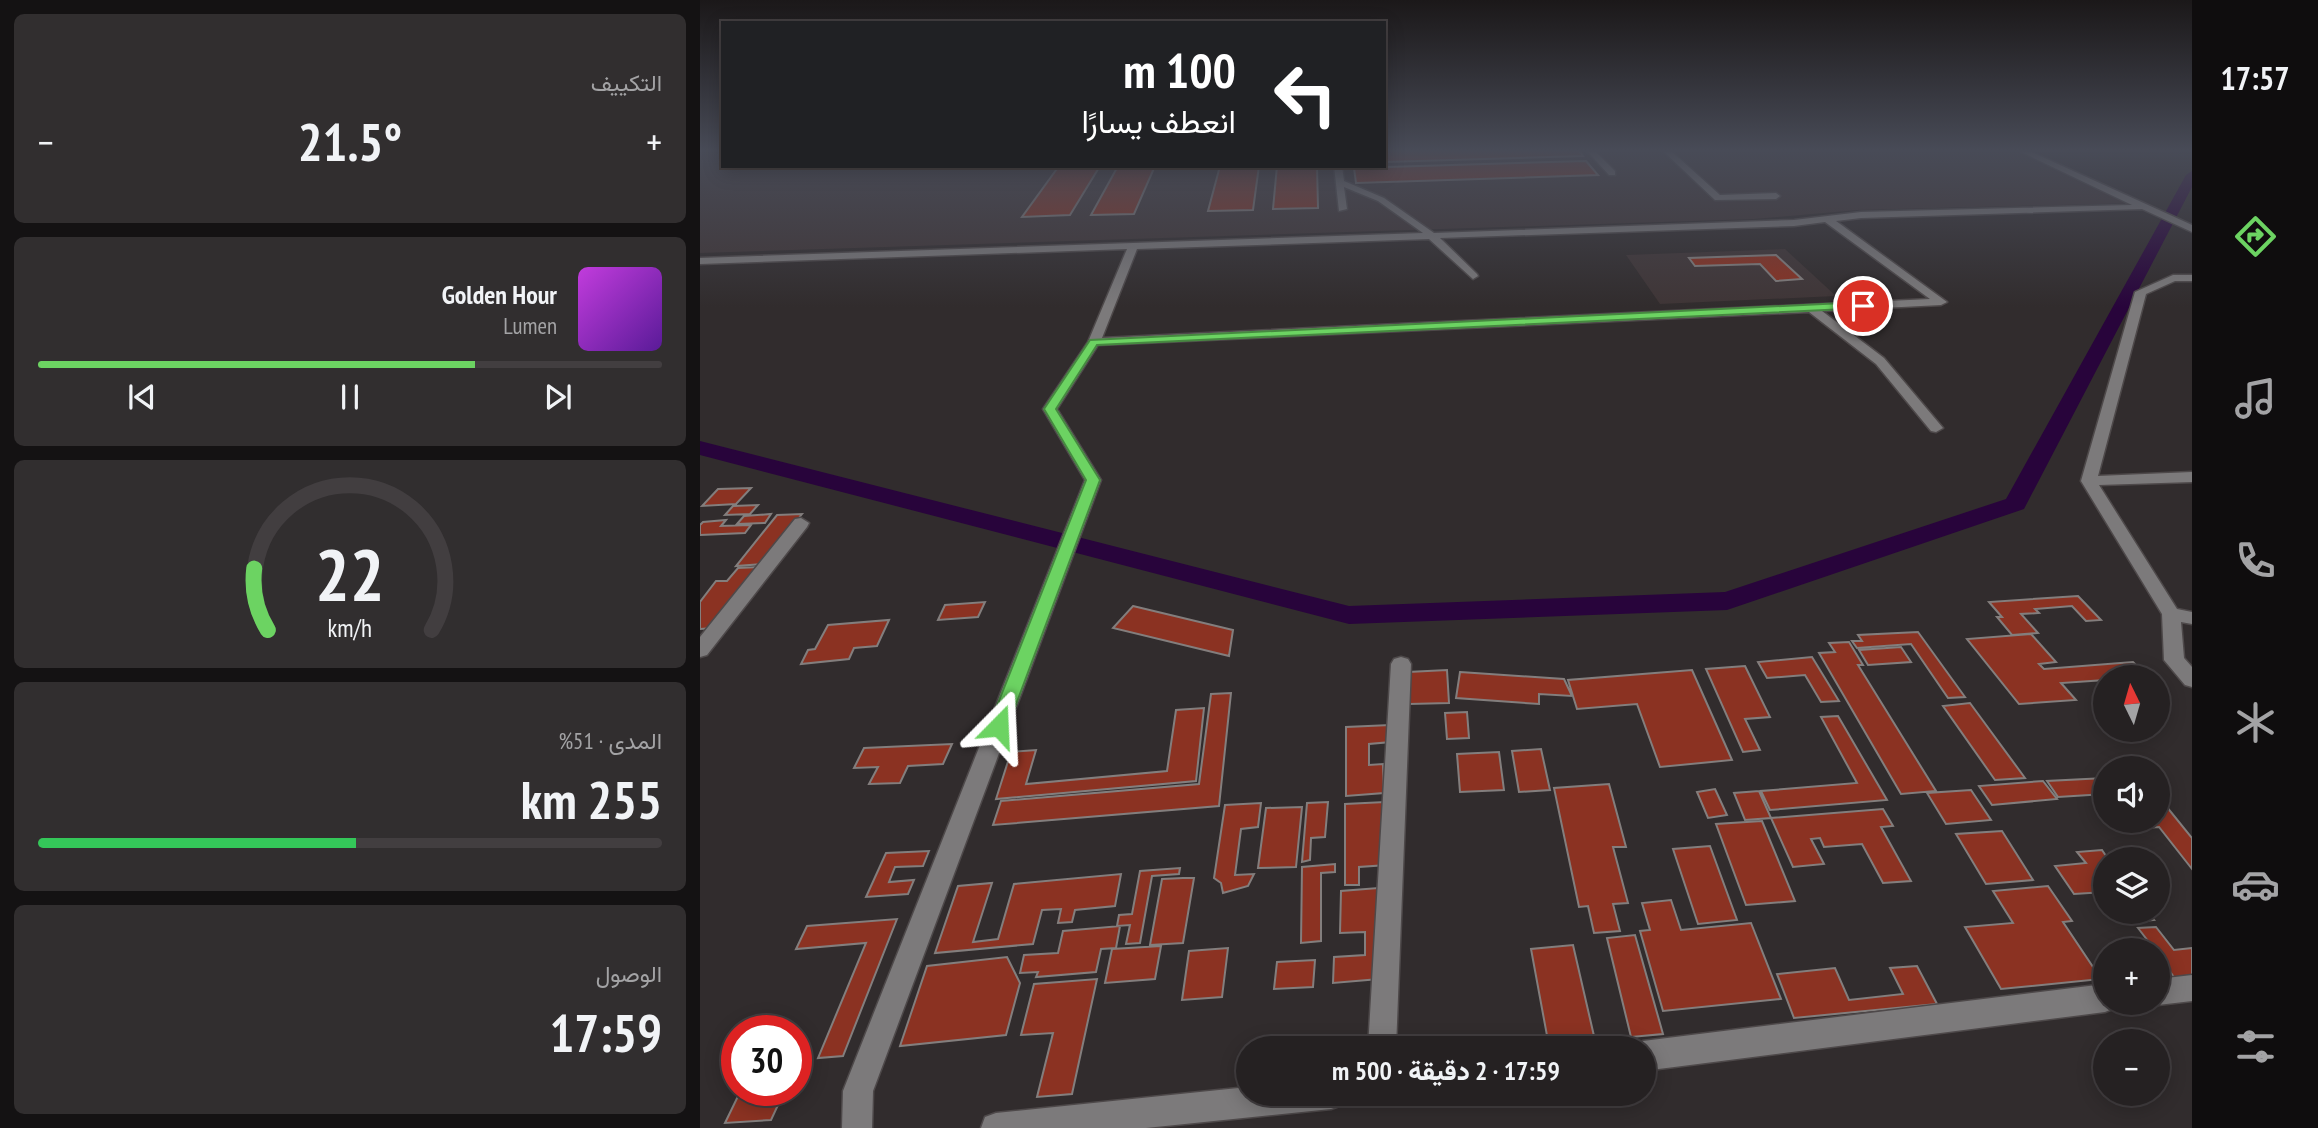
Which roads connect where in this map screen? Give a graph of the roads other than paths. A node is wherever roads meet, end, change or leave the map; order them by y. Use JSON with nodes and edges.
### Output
{"nodes":[{"id":1,"x":1341,"y":202,"type":"edge"},
{"id":2,"x":1385,"y":202,"type":"edge"},
{"id":3,"x":2132,"y":202,"type":"edge"},
{"id":4,"x":2141,"y":206,"type":"junction"},
{"id":5,"x":1342,"y":209,"type":"dead end"},
{"id":6,"x":1827,"y":219,"type":"junction"},
{"id":7,"x":2192,"y":229,"type":"edge"},
{"id":8,"x":1432,"y":235,"type":"junction"},
{"id":9,"x":1134,"y":244,"type":"junction"},
{"id":10,"x":700,"y":261,"type":"edge"},
{"id":11,"x":1473,"y":276,"type":"dead end"},
{"id":12,"x":2192,"y":278,"type":"edge"},
{"id":13,"x":1811,"y":308,"type":"junction"},
{"id":14,"x":1094,"y":342,"type":"junction"},
{"id":15,"x":1936,"y":428,"type":"dead end"},
{"id":16,"x":2192,"y":477,"type":"edge"},
{"id":17,"x":2088,"y":481,"type":"junction"},
{"id":18,"x":801,"y":523,"type":"dead end"},
{"id":19,"x":2171,"y":614,"type":"junction"},
{"id":20,"x":2192,"y":618,"type":"edge"},
{"id":21,"x":700,"y":650,"type":"edge"},
{"id":22,"x":1401,"y":664,"type":"dead end"},
{"id":23,"x":2192,"y":680,"type":"edge"},
{"id":24,"x":2192,"y":988,"type":"edge"},
{"id":25,"x":2170,"y":991,"type":"edge"},
{"id":26,"x":2093,"y":1000,"type":"edge"},
{"id":27,"x":1383,"y":1036,"type":"edge"},
{"id":28,"x":1656,"y":1054,"type":"edge"},
{"id":29,"x":1236,"y":1104,"type":"edge"},
{"id":30,"x":857,"y":1128,"type":"edge"},
{"id":31,"x":996,"y":1128,"type":"edge"}],
"edges":[{"from":1,"to":5,"type":"street"},
{"from":2,"to":8,"type":"street"},
{"from":3,"to":4,"type":"street"},
{"from":4,"to":6,"type":"street"},
{"from":4,"to":7,"type":"street"},
{"from":6,"to":8,"type":"street"},
{"from":6,"to":13,"type":"street"},
{"from":8,"to":9,"type":"street"},
{"from":8,"to":11,"type":"street"},
{"from":9,"to":10,"type":"street"},
{"from":9,"to":14,"type":"street"},
{"from":12,"to":17,"type":"street"},
{"from":13,"to":14,"type":"street"},
{"from":13,"to":15,"type":"street"},
{"from":14,"to":30,"type":"street"},
{"from":16,"to":17,"type":"street"},
{"from":17,"to":19,"type":"street"},
{"from":18,"to":21,"type":"street"},
{"from":19,"to":20,"type":"street"},
{"from":19,"to":23,"type":"street"},
{"from":22,"to":27,"type":"street"},
{"from":24,"to":25,"type":"street"},
{"from":26,"to":28,"type":"street"},
{"from":29,"to":31,"type":"street"}]}
